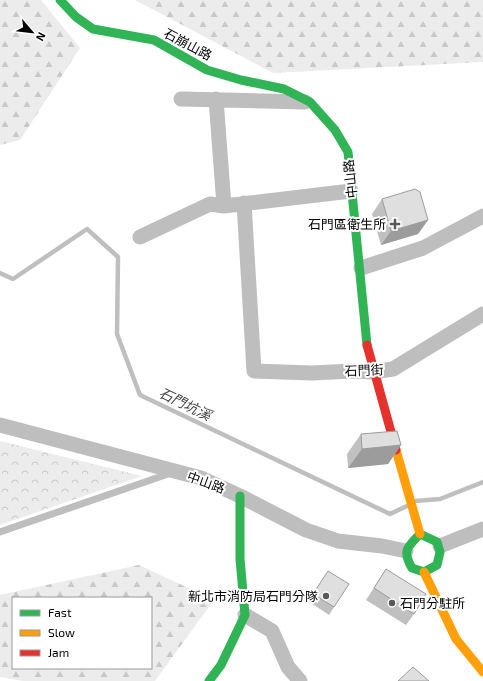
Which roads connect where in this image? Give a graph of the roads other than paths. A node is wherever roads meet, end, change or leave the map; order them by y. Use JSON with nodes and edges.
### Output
{"nodes":[{"id":1,"x":60,"y":0,"type":"edge"},
{"id":2,"x":181,"y":99,"type":"dead end"},
{"id":3,"x":216,"y":99,"type":"junction"},
{"id":4,"x":310,"y":102,"type":"junction"},
{"id":5,"x":351,"y":191,"type":"junction"},
{"id":6,"x":244,"y":203,"type":"junction"},
{"id":7,"x":224,"y":206,"type":"junction"},
{"id":8,"x":483,"y":216,"type":"edge"},
{"id":9,"x":140,"y":237,"type":"dead end"},
{"id":10,"x":361,"y":268,"type":"junction"},
{"id":11,"x":483,"y":314,"type":"edge"},
{"id":12,"x":373,"y":372,"type":"junction"},
{"id":13,"x":0,"y":425,"type":"edge"},
{"id":14,"x":175,"y":472,"type":"junction"},
{"id":15,"x":240,"y":496,"type":"junction"},
{"id":16,"x":483,"y":529,"type":"edge"},
{"id":17,"x":0,"y":532,"type":"edge"},
{"id":18,"x":420,"y":534,"type":"junction"},
{"id":19,"x":440,"y":546,"type":"junction"},
{"id":20,"x":406,"y":551,"type":"junction"},
{"id":21,"x":424,"y":572,"type":"junction"},
{"id":22,"x":245,"y":615,"type":"junction"},
{"id":23,"x":483,"y":672,"type":"edge"},
{"id":24,"x":209,"y":681,"type":"edge"},
{"id":25,"x":300,"y":681,"type":"edge"}],
"edges":[{"from":1,"to":4,"type":"street","name":"石崩山路"},
{"from":2,"to":3,"type":"street"},
{"from":3,"to":4,"type":"street"},
{"from":3,"to":7,"type":"street"},
{"from":4,"to":5,"type":"street","name":"中山路"},
{"from":5,"to":6,"type":"street"},
{"from":5,"to":10,"type":"street","name":"中山路"},
{"from":6,"to":7,"type":"street"},
{"from":6,"to":12,"type":"street","name":"石門街"},
{"from":7,"to":9,"type":"street"},
{"from":8,"to":10,"type":"street"},
{"from":10,"to":12,"type":"street","name":"中山路"},
{"from":11,"to":12,"type":"street","name":"石門街"},
{"from":12,"to":18,"type":"street","name":"中山路"},
{"from":13,"to":14,"type":"street","name":"中山路"},
{"from":14,"to":15,"type":"street","name":"中山路"},
{"from":14,"to":17,"type":"lane"},
{"from":15,"to":20,"type":"street","name":"中山路"},
{"from":15,"to":22,"type":"street"},
{"from":16,"to":19,"type":"street"},
{"from":18,"to":19,"type":"street"},
{"from":18,"to":20,"type":"street"},
{"from":19,"to":21,"type":"street"},
{"from":20,"to":21,"type":"street"},
{"from":21,"to":23,"type":"street"},
{"from":22,"to":24,"type":"street"},
{"from":22,"to":25,"type":"street"}]}
